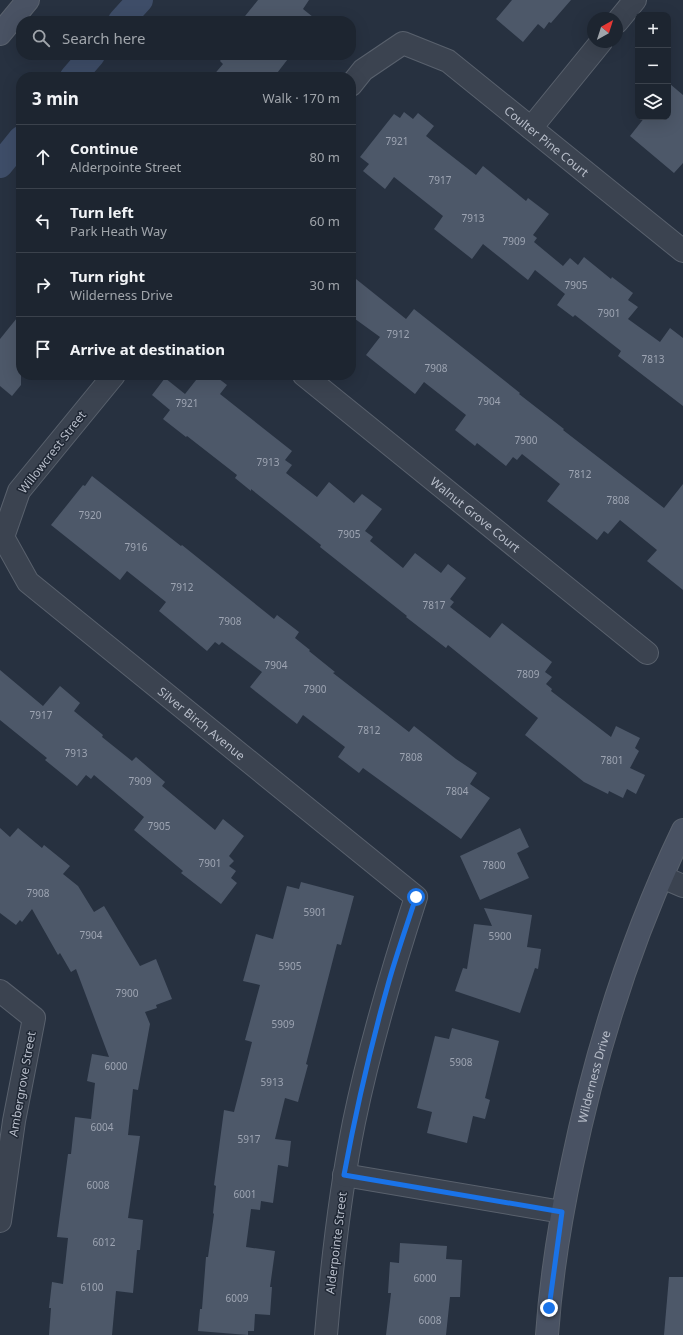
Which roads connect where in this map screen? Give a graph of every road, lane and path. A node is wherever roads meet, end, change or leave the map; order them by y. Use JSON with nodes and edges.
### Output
{"nodes":[{"id":1,"x":28,"y":0,"type":"edge"},
{"id":2,"x":635,"y":0,"type":"edge"},
{"id":3,"x":623,"y":15,"type":"edge"},
{"id":4,"x":0,"y":34,"type":"edge"},
{"id":5,"x":596,"y":48,"type":"edge"},
{"id":6,"x":356,"y":79,"type":"edge"},
{"id":7,"x":531,"y":128,"type":"junction"},
{"id":8,"x":683,"y":251,"type":"edge"},
{"id":9,"x":110,"y":380,"type":"edge"},
{"id":10,"x":310,"y":380,"type":"edge"},
{"id":11,"x":3,"y":537,"type":"joint"},
{"id":12,"x":647,"y":653,"type":"dead end"},
{"id":13,"x":683,"y":830,"type":"edge"},
{"id":14,"x":662,"y":877,"type":"junction"},
{"id":15,"x":683,"y":886,"type":"edge"},
{"id":16,"x":416,"y":897,"type":"joint"},
{"id":17,"x":0,"y":991,"type":"edge"},
{"id":18,"x":344,"y":1175,"type":"junction"},
{"id":19,"x":562,"y":1212,"type":"junction"},
{"id":20,"x":0,"y":1221,"type":"edge"},
{"id":21,"x":326,"y":1335,"type":"edge"},
{"id":22,"x":547,"y":1335,"type":"edge"}],
"edges":[{"from":1,"to":4,"type":"street"},
{"from":2,"to":3,"type":"street"},
{"from":5,"to":7,"type":"street"},
{"from":6,"to":7,"type":"street","name":"Coulter Pine Court"},
{"from":7,"to":8,"type":"street","name":"Coulter Pine Court"},
{"from":9,"to":11,"type":"street","name":"Willowcrest Street"},
{"from":10,"to":12,"type":"street","name":"Walnut Grove Court"},
{"from":11,"to":16,"type":"street","name":"Silver Birch Avenue"},
{"from":13,"to":14,"type":"street","name":"Wilderness Drive"},
{"from":14,"to":15,"type":"street"},
{"from":14,"to":19,"type":"street","name":"Wilderness Drive"},
{"from":16,"to":18,"type":"street","name":"Alderpointe Street"},
{"from":17,"to":20,"type":"street","name":"Ambergrove Street"},
{"from":18,"to":19,"type":"street"},
{"from":18,"to":21,"type":"street","name":"Alderpointe Street"},
{"from":19,"to":22,"type":"street","name":"Wilderness Drive"}]}
